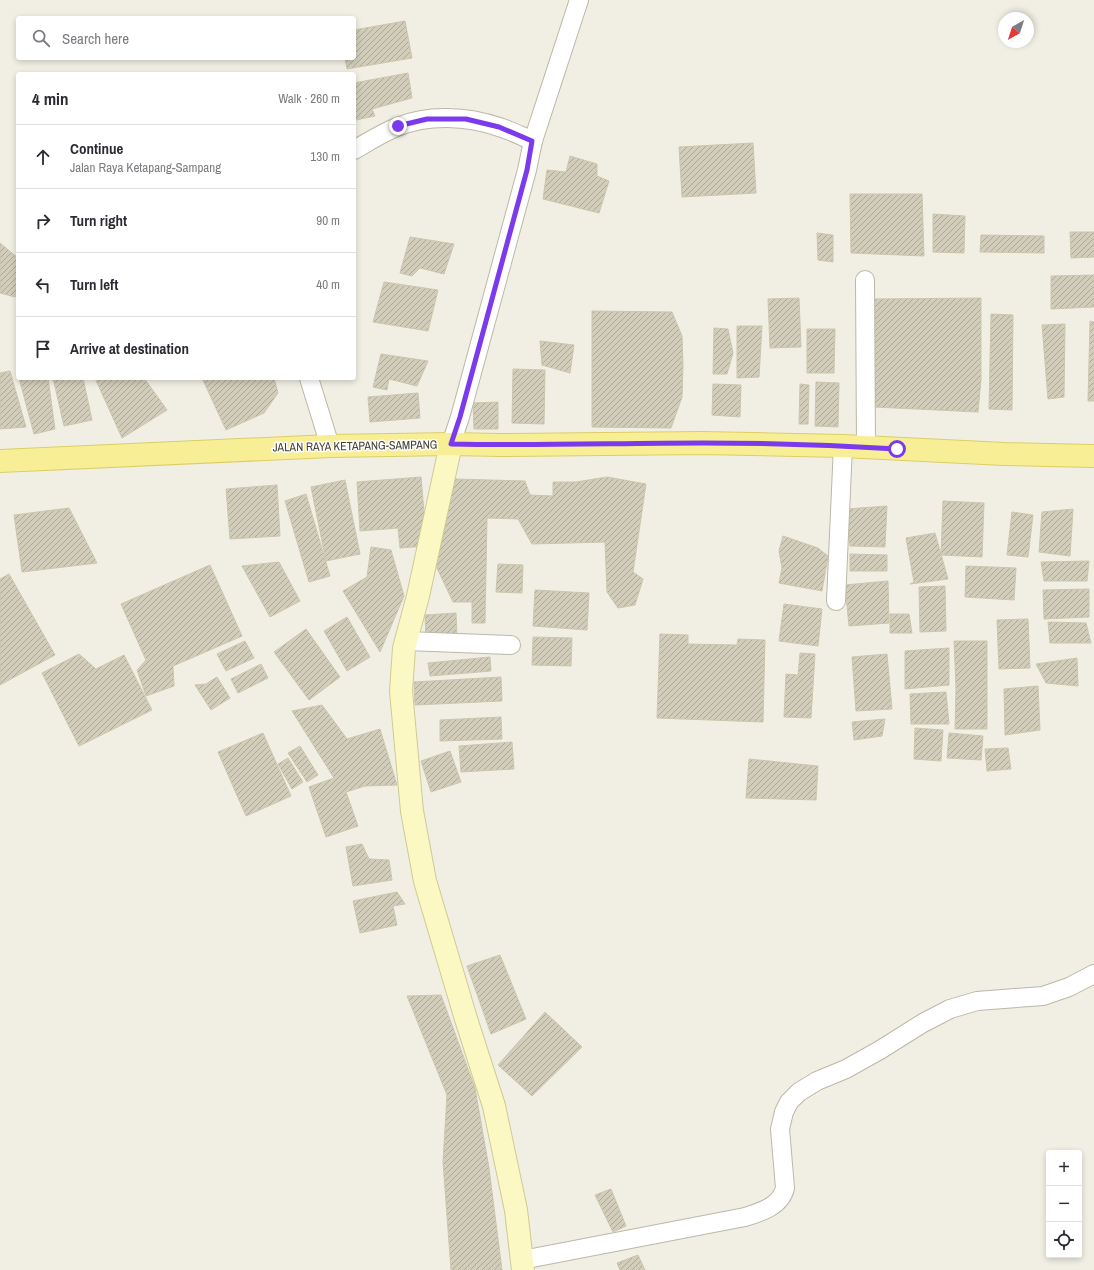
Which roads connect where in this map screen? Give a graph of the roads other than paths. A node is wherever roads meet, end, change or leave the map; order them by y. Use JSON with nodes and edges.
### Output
{"nodes":[{"id":1,"x":579,"y":0,"type":"edge"},
{"id":2,"x":532,"y":141,"type":"junction"},
{"id":3,"x":356,"y":149,"type":"edge"},
{"id":4,"x":865,"y":280,"type":"dead end"},
{"id":5,"x":309,"y":380,"type":"edge"},
{"id":6,"x":451,"y":444,"type":"junction"},
{"id":7,"x":330,"y":446,"type":"junction"},
{"id":8,"x":843,"y":446,"type":"junction"},
{"id":9,"x":866,"y":447,"type":"junction"},
{"id":10,"x":1094,"y":456,"type":"edge"},
{"id":11,"x":0,"y":461,"type":"edge"},
{"id":12,"x":836,"y":601,"type":"dead end"},
{"id":13,"x":406,"y":641,"type":"junction"},
{"id":14,"x":511,"y":645,"type":"dead end"},
{"id":15,"x":1094,"y":974,"type":"edge"},
{"id":16,"x":523,"y":1265,"type":"edge"}],
"edges":[{"from":1,"to":2,"type":"street"},
{"from":2,"to":3,"type":"street"},
{"from":2,"to":6,"type":"street"},
{"from":4,"to":9,"type":"street"},
{"from":5,"to":7,"type":"street"},
{"from":6,"to":7,"type":"main road","name":"JALAN RAYA KETAPANG-SAMPANG"},
{"from":6,"to":8,"type":"main road","name":"JALAN RAYA KETAPANG-SAMPANG"},
{"from":6,"to":13,"type":"main road"},
{"from":7,"to":11,"type":"main road","name":"JALAN RAYA KETAPANG-SAMPANG"},
{"from":8,"to":9,"type":"main road","name":"JALAN RAYA KETAPANG-SAMPANG"},
{"from":8,"to":12,"type":"street"},
{"from":9,"to":10,"type":"main road","name":"JALAN RAYA KETAPANG-SAMPANG"},
{"from":13,"to":14,"type":"street"},
{"from":13,"to":16,"type":"main road"},
{"from":15,"to":16,"type":"street"}]}
